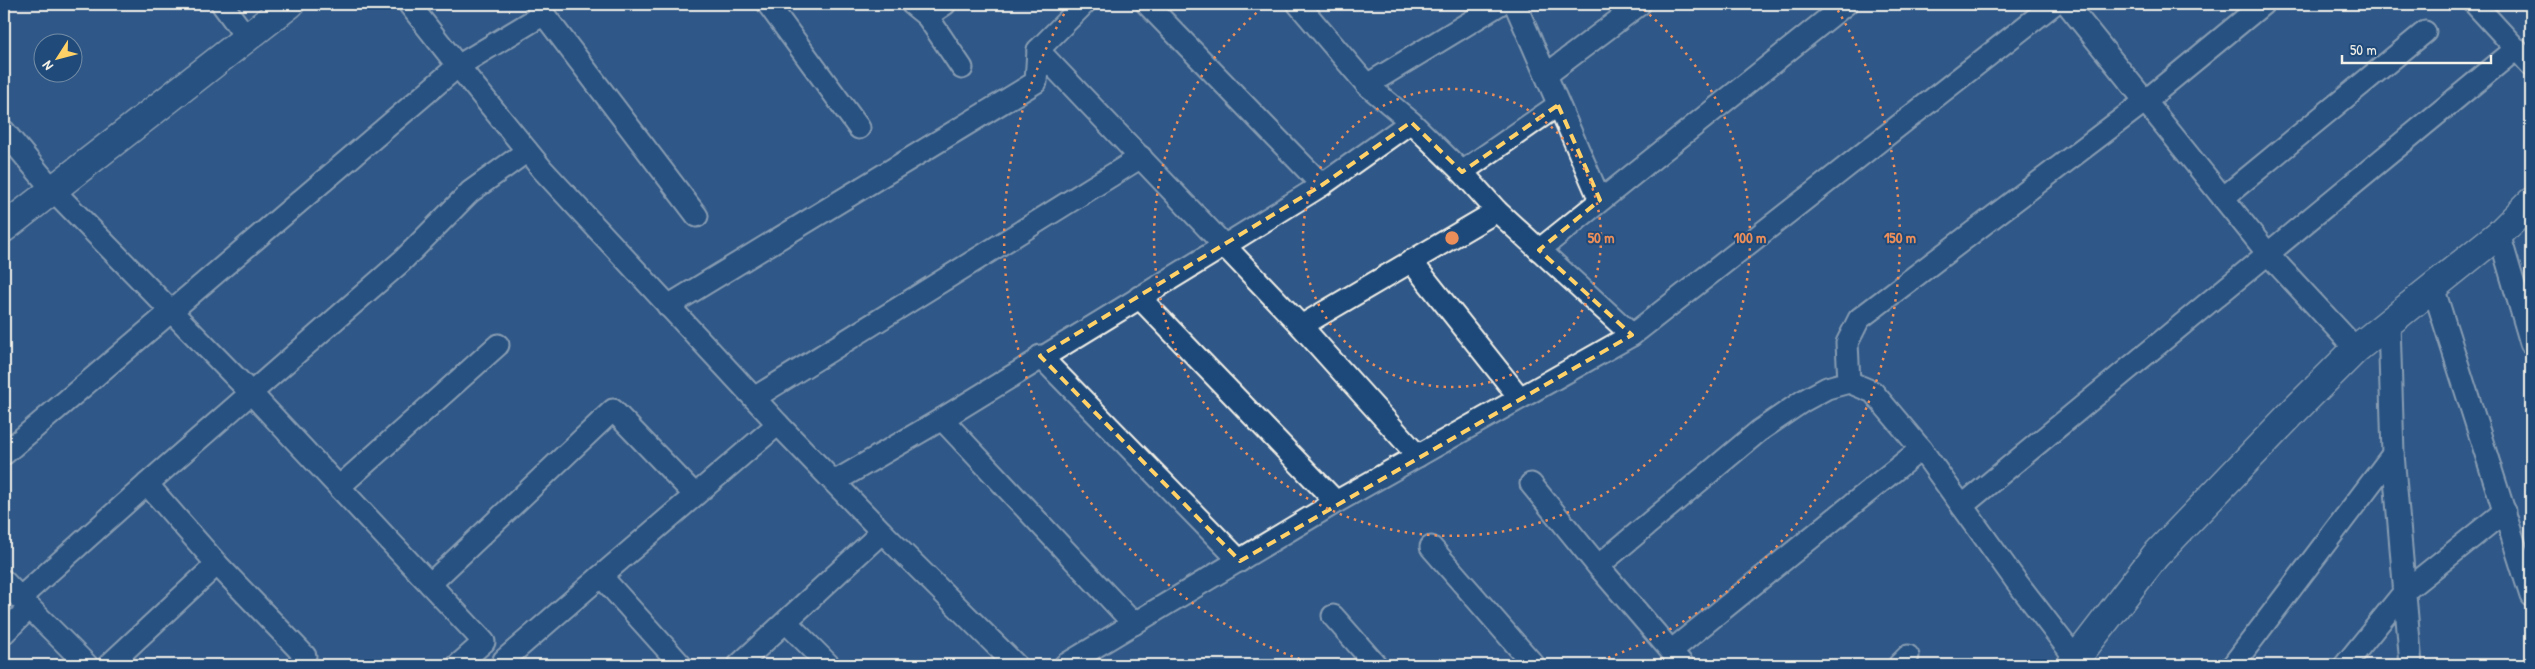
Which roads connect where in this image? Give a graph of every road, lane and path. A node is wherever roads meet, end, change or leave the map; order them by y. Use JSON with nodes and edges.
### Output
{"nodes":[{"id":1,"x":222,"y":4,"type":"edge"},
{"id":2,"x":290,"y":4,"type":"edge"},
{"id":3,"x":409,"y":4,"type":"edge"},
{"id":4,"x":768,"y":4,"type":"edge"},
{"id":5,"x":945,"y":4,"type":"edge"},
{"id":6,"x":1084,"y":4,"type":"edge"},
{"id":7,"x":1147,"y":4,"type":"edge"},
{"id":8,"x":1298,"y":4,"type":"edge"},
{"id":9,"x":1500,"y":4,"type":"edge"},
{"id":10,"x":1515,"y":4,"type":"edge"},
{"id":11,"x":1640,"y":4,"type":"edge"},
{"id":12,"x":1846,"y":4,"type":"edge"},
{"id":13,"x":2054,"y":4,"type":"edge"},
{"id":14,"x":2067,"y":4,"type":"edge"},
{"id":15,"x":2263,"y":4,"type":"edge"},
{"id":16,"x":2475,"y":4,"type":"edge"},
{"id":17,"x":540,"y":9,"type":"edge"},
{"id":18,"x":920,"y":10,"type":"edge"},
{"id":19,"x":2425,"y":32,"type":"dead end"},
{"id":20,"x":247,"y":38,"type":"junction"},
{"id":21,"x":1038,"y":50,"type":"junction"},
{"id":22,"x":2526,"y":58,"type":"edge"},
{"id":23,"x":458,"y":66,"type":"junction"},
{"id":24,"x":962,"y":68,"type":"dead end"},
{"id":25,"x":1546,"y":75,"type":"junction"},
{"id":26,"x":1367,"y":85,"type":"junction"},
{"id":27,"x":2144,"y":102,"type":"junction"},
{"id":28,"x":1558,"y":105,"type":"junction"},
{"id":29,"x":1411,"y":122,"type":"junction"},
{"id":30,"x":860,"y":128,"type":"dead end"},
{"id":31,"x":4,"y":131,"type":"edge"},
{"id":32,"x":527,"y":151,"type":"junction"},
{"id":33,"x":1141,"y":157,"type":"junction"},
{"id":34,"x":1462,"y":172,"type":"junction"},
{"id":35,"x":1322,"y":184,"type":"junction"},
{"id":36,"x":53,"y":190,"type":"junction"},
{"id":37,"x":2224,"y":198,"type":"junction"},
{"id":38,"x":1600,"y":200,"type":"junction"},
{"id":39,"x":2531,"y":202,"type":"edge"},
{"id":40,"x":1497,"y":211,"type":"junction"},
{"id":41,"x":697,"y":216,"type":"dead end"},
{"id":42,"x":4,"y":228,"type":"edge"},
{"id":43,"x":2499,"y":234,"type":"junction"},
{"id":44,"x":1224,"y":246,"type":"junction"},
{"id":45,"x":1538,"y":250,"type":"junction"},
{"id":46,"x":2268,"y":255,"type":"junction"},
{"id":47,"x":1411,"y":261,"type":"junction"},
{"id":48,"x":2433,"y":287,"type":"junction"},
{"id":49,"x":1138,"y":297,"type":"junction"},
{"id":50,"x":668,"y":306,"type":"junction"},
{"id":51,"x":170,"y":310,"type":"junction"},
{"id":52,"x":2389,"y":323,"type":"junction"},
{"id":53,"x":1301,"y":326,"type":"junction"},
{"id":54,"x":1632,"y":335,"type":"junction"},
{"id":55,"x":2531,"y":343,"type":"edge"},
{"id":56,"x":498,"y":345,"type":"dead end"},
{"id":57,"x":2356,"y":349,"type":"junction"},
{"id":58,"x":1040,"y":356,"type":"junction"},
{"id":59,"x":1848,"y":382,"type":"junction"},
{"id":60,"x":251,"y":393,"type":"junction"},
{"id":61,"x":754,"y":398,"type":"junction"},
{"id":62,"x":1520,"y":398,"type":"junction"},
{"id":63,"x":942,"y":418,"type":"junction"},
{"id":64,"x":778,"y":424,"type":"junction"},
{"id":65,"x":1921,"y":449,"type":"junction"},
{"id":66,"x":4,"y":454,"type":"edge"},
{"id":67,"x":2393,"y":454,"type":"junction"},
{"id":68,"x":1418,"y":456,"type":"junction"},
{"id":69,"x":834,"y":482,"type":"junction"},
{"id":70,"x":147,"y":484,"type":"junction"},
{"id":71,"x":1531,"y":484,"type":"dead end"},
{"id":72,"x":339,"y":487,"type":"junction"},
{"id":73,"x":695,"y":495,"type":"junction"},
{"id":74,"x":1336,"y":502,"type":"junction"},
{"id":75,"x":1962,"y":506,"type":"junction"},
{"id":76,"x":2505,"y":511,"type":"junction"},
{"id":77,"x":882,"y":532,"type":"junction"},
{"id":78,"x":1431,"y":547,"type":"dead end"},
{"id":79,"x":1240,"y":561,"type":"junction"},
{"id":80,"x":218,"y":564,"type":"junction"},
{"id":81,"x":1598,"y":566,"type":"junction"},
{"id":82,"x":600,"y":576,"type":"junction"},
{"id":83,"x":4,"y":581,"type":"edge"},
{"id":84,"x":430,"y":584,"type":"junction"},
{"id":85,"x":2405,"y":591,"type":"junction"},
{"id":86,"x":2531,"y":596,"type":"edge"},
{"id":87,"x":24,"y":603,"type":"junction"},
{"id":88,"x":1333,"y":616,"type":"dead end"},
{"id":89,"x":786,"y":622,"type":"junction"},
{"id":90,"x":1134,"y":624,"type":"junction"},
{"id":91,"x":4,"y":633,"type":"edge"},
{"id":92,"x":484,"y":642,"type":"junction"},
{"id":93,"x":1677,"y":658,"type":"edge"},
{"id":94,"x":305,"y":662,"type":"edge"},
{"id":95,"x":2073,"y":662,"type":"edge"},
{"id":96,"x":506,"y":663,"type":"edge"},
{"id":97,"x":87,"y":665,"type":"edge"},
{"id":98,"x":108,"y":665,"type":"edge"},
{"id":99,"x":458,"y":665,"type":"edge"},
{"id":100,"x":681,"y":665,"type":"edge"},
{"id":101,"x":739,"y":665,"type":"edge"},
{"id":102,"x":829,"y":665,"type":"edge"},
{"id":103,"x":1016,"y":665,"type":"edge"},
{"id":104,"x":1065,"y":665,"type":"edge"},
{"id":105,"x":1376,"y":665,"type":"edge"},
{"id":106,"x":1534,"y":665,"type":"edge"},
{"id":107,"x":2233,"y":665,"type":"edge"},
{"id":108,"x":2345,"y":665,"type":"edge"},
{"id":109,"x":2411,"y":665,"type":"edge"}],
"edges":[{"from":1,"to":20,"type":"street"},
{"from":2,"to":20,"type":"street"},
{"from":3,"to":23,"type":"street"},
{"from":4,"to":30,"type":"street"},
{"from":5,"to":18,"type":"street"},
{"from":6,"to":21,"type":"street"},
{"from":7,"to":35,"type":"street"},
{"from":8,"to":26,"type":"street"},
{"from":9,"to":26,"type":"street"},
{"from":10,"to":25,"type":"street"},
{"from":11,"to":25,"type":"street"},
{"from":12,"to":38,"type":"street"},
{"from":13,"to":54,"type":"street"},
{"from":14,"to":27,"type":"street"},
{"from":15,"to":27,"type":"street"},
{"from":16,"to":22,"type":"street"},
{"from":17,"to":23,"type":"street"},
{"from":17,"to":41,"type":"street"},
{"from":18,"to":24,"type":"street"},
{"from":19,"to":37,"type":"street"},
{"from":20,"to":36,"type":"street"},
{"from":21,"to":33,"type":"street"},
{"from":21,"to":50,"type":"street"},
{"from":22,"to":46,"type":"street"},
{"from":23,"to":32,"type":"street"},
{"from":23,"to":51,"type":"street"},
{"from":25,"to":28,"type":"street"},
{"from":26,"to":29,"type":"street"},
{"from":27,"to":37,"type":"street"},
{"from":27,"to":59,"type":"street"},
{"from":28,"to":34,"type":"street"},
{"from":28,"to":38,"type":"street"},
{"from":29,"to":34,"type":"street"},
{"from":29,"to":35,"type":"street"},
{"from":31,"to":36,"type":"street"},
{"from":32,"to":50,"type":"street"},
{"from":32,"to":60,"type":"street"},
{"from":33,"to":44,"type":"street"},
{"from":33,"to":61,"type":"street"},
{"from":34,"to":40,"type":"street"},
{"from":35,"to":44,"type":"street"},
{"from":36,"to":42,"type":"street"},
{"from":36,"to":51,"type":"street"},
{"from":37,"to":46,"type":"street"},
{"from":38,"to":45,"type":"street"},
{"from":39,"to":43,"type":"street"},
{"from":40,"to":45,"type":"street"},
{"from":40,"to":47,"type":"street"},
{"from":43,"to":48,"type":"street"},
{"from":43,"to":55,"type":"street"},
{"from":44,"to":49,"type":"street"},
{"from":44,"to":53,"type":"street"},
{"from":45,"to":54,"type":"street"},
{"from":46,"to":57,"type":"street"},
{"from":46,"to":75,"type":"street"},
{"from":47,"to":53,"type":"street"},
{"from":47,"to":62,"type":"street"},
{"from":48,"to":52,"type":"street"},
{"from":48,"to":76,"type":"street"},
{"from":49,"to":58,"type":"street"},
{"from":49,"to":74,"type":"street"},
{"from":50,"to":61,"type":"street"},
{"from":51,"to":60,"type":"street"},
{"from":51,"to":66,"type":"street"},
{"from":52,"to":57,"type":"street"},
{"from":52,"to":67,"type":"street"},
{"from":53,"to":68,"type":"street"},
{"from":54,"to":62,"type":"street"},
{"from":56,"to":72,"type":"street"},
{"from":57,"to":95,"type":"street"},
{"from":58,"to":63,"type":"street"},
{"from":58,"to":79,"type":"street"},
{"from":59,"to":65,"type":"street"},
{"from":59,"to":81,"type":"street"},
{"from":60,"to":70,"type":"street"},
{"from":60,"to":72,"type":"street"},
{"from":61,"to":64,"type":"street"},
{"from":62,"to":68,"type":"street"},
{"from":63,"to":69,"type":"street"},
{"from":63,"to":90,"type":"street"},
{"from":64,"to":69,"type":"street"},
{"from":64,"to":73,"type":"street"},
{"from":65,"to":75,"type":"street"},
{"from":65,"to":93,"type":"street"},
{"from":67,"to":85,"type":"street"},
{"from":67,"to":107,"type":"street"},
{"from":68,"to":74,"type":"street"},
{"from":69,"to":77,"type":"street"},
{"from":70,"to":80,"type":"street"},
{"from":70,"to":87,"type":"street"},
{"from":71,"to":81,"type":"street"},
{"from":72,"to":84,"type":"street"},
{"from":73,"to":82,"type":"street"},
{"from":73,"to":84,"type":"street"},
{"from":74,"to":79,"type":"street"},
{"from":75,"to":95,"type":"street"},
{"from":76,"to":85,"type":"street"},
{"from":76,"to":86,"type":"street"},
{"from":77,"to":89,"type":"street"},
{"from":77,"to":103,"type":"street"},
{"from":78,"to":106,"type":"street"},
{"from":79,"to":90,"type":"street"},
{"from":80,"to":94,"type":"street"},
{"from":80,"to":98,"type":"street"},
{"from":81,"to":93,"type":"street"},
{"from":82,"to":96,"type":"street"},
{"from":82,"to":100,"type":"street"},
{"from":83,"to":87,"type":"street"},
{"from":84,"to":92,"type":"street"},
{"from":85,"to":108,"type":"street"},
{"from":85,"to":109,"type":"street"},
{"from":87,"to":91,"type":"street"},
{"from":87,"to":97,"type":"street"},
{"from":88,"to":105,"type":"street"},
{"from":89,"to":101,"type":"street"},
{"from":89,"to":102,"type":"street"},
{"from":90,"to":104,"type":"street"},
{"from":92,"to":96,"type":"street"},
{"from":92,"to":99,"type":"street"}]}
